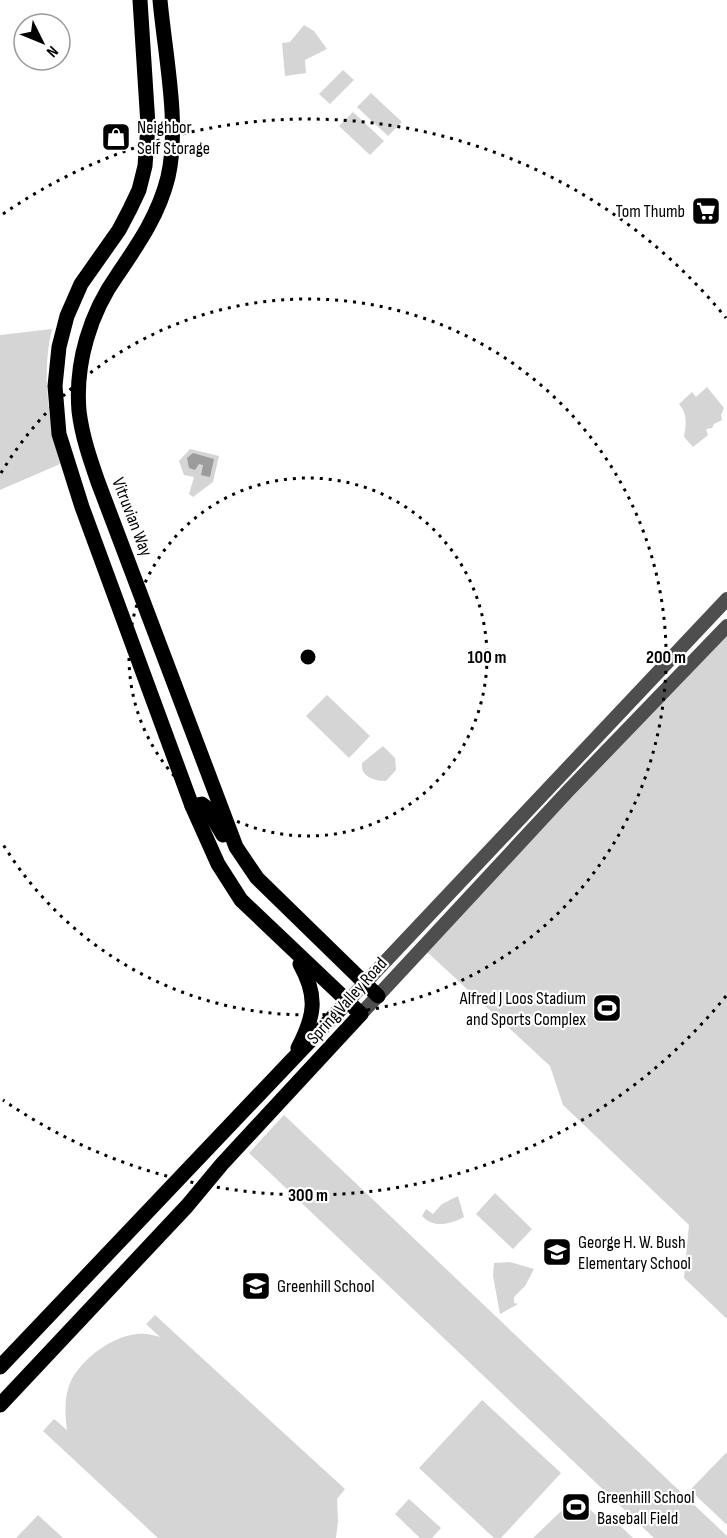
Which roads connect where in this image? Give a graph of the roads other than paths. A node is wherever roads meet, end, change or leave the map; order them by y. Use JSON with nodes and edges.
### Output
{"nodes":[{"id":1,"x":140,"y":0,"type":"edge"},
{"id":2,"x":160,"y":0,"type":"edge"},
{"id":3,"x":82,"y":430,"type":"junction"},
{"id":4,"x":59,"y":434,"type":"junction"},
{"id":5,"x":727,"y":599,"type":"edge"},
{"id":6,"x":727,"y":626,"type":"edge"},
{"id":7,"x":166,"y":661,"type":"junction"},
{"id":8,"x":142,"y":670,"type":"junction"},
{"id":9,"x":192,"y":806,"type":"junction"},
{"id":10,"x":236,"y":847,"type":"junction"},
{"id":11,"x":294,"y":953,"type":"junction"},
{"id":12,"x":364,"y":984,"type":"junction"},
{"id":13,"x":378,"y":996,"type":"junction"},
{"id":14,"x":347,"y":1002,"type":"junction"},
{"id":15,"x":361,"y":1014,"type":"junction"},
{"id":16,"x":291,"y":1062,"type":"junction"},
{"id":17,"x":206,"y":1149,"type":"junction"},
{"id":18,"x":222,"y":1164,"type":"junction"},
{"id":19,"x":0,"y":1367,"type":"edge"},
{"id":20,"x":0,"y":1405,"type":"edge"}],
"edges":[{"from":1,"to":4,"type":"main road"},
{"from":2,"to":3,"type":"main road","name":"Vitruvian Way"},
{"from":3,"to":4,"type":"main road"},
{"from":3,"to":7,"type":"main road","name":"Vitruvian Way"},
{"from":4,"to":8,"type":"main road"},
{"from":5,"to":12,"type":"street","name":"Spring Valley Road"},
{"from":6,"to":13,"type":"street","name":"Spring Valley Road"},
{"from":7,"to":8,"type":"main road"},
{"from":7,"to":10,"type":"main road","name":"Vitruvian Way"},
{"from":8,"to":9,"type":"main road"},
{"from":9,"to":10,"type":"main road"},
{"from":9,"to":11,"type":"main road"},
{"from":10,"to":12,"type":"main road","name":"Vitruvian Way"},
{"from":11,"to":14,"type":"main road"},
{"from":11,"to":16,"type":"main road"},
{"from":12,"to":13,"type":"main road","name":"Vitruvian Way"},
{"from":12,"to":14,"type":"street","name":"Spring Valley Road"},
{"from":13,"to":15,"type":"street","name":"Spring Valley Road"},
{"from":14,"to":15,"type":"main road"},
{"from":14,"to":16,"type":"main road","name":"Spring Valley Road"},
{"from":15,"to":18,"type":"main road","name":"Spring Valley Road"},
{"from":16,"to":17,"type":"main road","name":"Spring Valley Road"},
{"from":17,"to":18,"type":"main road"},
{"from":17,"to":19,"type":"main road","name":"Spring Valley Road"},
{"from":18,"to":20,"type":"main road","name":"Spring Valley Road"}]}
